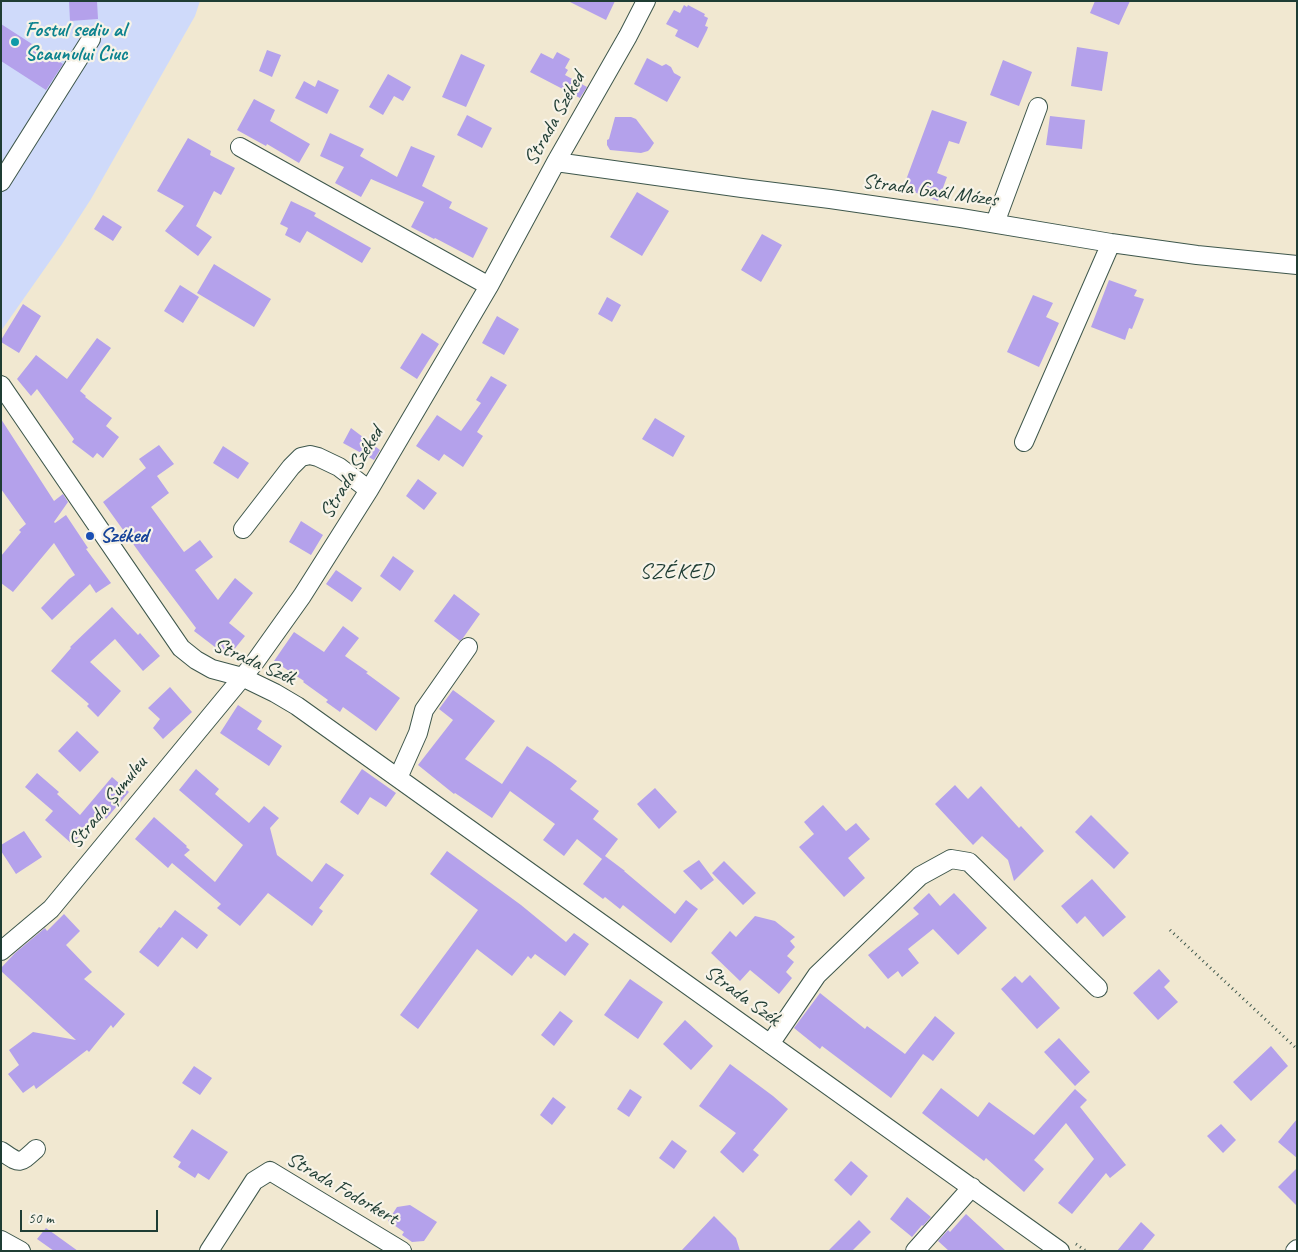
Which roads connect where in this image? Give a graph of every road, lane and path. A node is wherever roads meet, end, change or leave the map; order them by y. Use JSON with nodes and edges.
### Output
{"nodes":[{"id":1,"x":646,"y":1,"type":"edge"},
{"id":2,"x":92,"y":39,"type":"dead end"},
{"id":3,"x":1038,"y":107,"type":"dead end"},
{"id":4,"x":240,"y":147,"type":"dead end"},
{"id":5,"x":556,"y":162,"type":"junction"},
{"id":6,"x":1,"y":182,"type":"edge"},
{"id":7,"x":995,"y":224,"type":"junction"},
{"id":8,"x":1111,"y":243,"type":"junction"},
{"id":9,"x":1297,"y":265,"type":"edge"},
{"id":10,"x":489,"y":286,"type":"junction"},
{"id":11,"x":1,"y":386,"type":"edge"},
{"id":12,"x":1024,"y":442,"type":"dead end"},
{"id":13,"x":369,"y":490,"type":"junction"},
{"id":14,"x":243,"y":530,"type":"dead end"},
{"id":15,"x":468,"y":647,"type":"dead end"},
{"id":16,"x":242,"y":676,"type":"junction"},
{"id":17,"x":398,"y":778,"type":"junction"},
{"id":18,"x":1170,"y":930,"type":"dead end"},
{"id":19,"x":1,"y":951,"type":"edge"},
{"id":20,"x":1098,"y":988,"type":"dead end"},
{"id":21,"x":770,"y":1044,"type":"junction"},
{"id":22,"x":1297,"y":1049,"type":"edge"},
{"id":23,"x":36,"y":1150,"type":"dead end"},
{"id":24,"x":1,"y":1151,"type":"edge"},
{"id":25,"x":972,"y":1187,"type":"junction"},
{"id":26,"x":1,"y":1240,"type":"edge"},
{"id":27,"x":21,"y":1251,"type":"edge"},
{"id":28,"x":209,"y":1251,"type":"edge"},
{"id":29,"x":402,"y":1251,"type":"edge"},
{"id":30,"x":915,"y":1251,"type":"edge"},
{"id":31,"x":1060,"y":1251,"type":"edge"}],
"edges":[{"from":1,"to":5,"type":"street","name":"Strada Széked"},
{"from":2,"to":6,"type":"street"},
{"from":3,"to":7,"type":"street"},
{"from":4,"to":10,"type":"street"},
{"from":5,"to":7,"type":"street","name":"Strada Gaál Mózes"},
{"from":5,"to":10,"type":"street","name":"Strada Széked"},
{"from":7,"to":8,"type":"street","name":"Strada Gaál Mózes"},
{"from":8,"to":9,"type":"street","name":"Strada Gaál Mózes"},
{"from":8,"to":12,"type":"street"},
{"from":10,"to":13,"type":"street","name":"Strada Széked"},
{"from":11,"to":16,"type":"street","name":"Strada Szék"},
{"from":13,"to":14,"type":"street"},
{"from":13,"to":16,"type":"street","name":"Strada Széked"},
{"from":15,"to":17,"type":"street"},
{"from":16,"to":17,"type":"street","name":"Strada Szék"},
{"from":16,"to":19,"type":"street","name":"Strada Șumuleu"},
{"from":17,"to":21,"type":"street","name":"Strada Szék"},
{"from":18,"to":22,"type":"path"},
{"from":20,"to":21,"type":"street"},
{"from":21,"to":25,"type":"street","name":"Strada Szék"},
{"from":23,"to":24,"type":"street"},
{"from":25,"to":30,"type":"street"},
{"from":25,"to":31,"type":"street","name":"Strada Szék"},
{"from":26,"to":27,"type":"street"},
{"from":28,"to":29,"type":"street","name":"Strada Fodorkert"}]}
